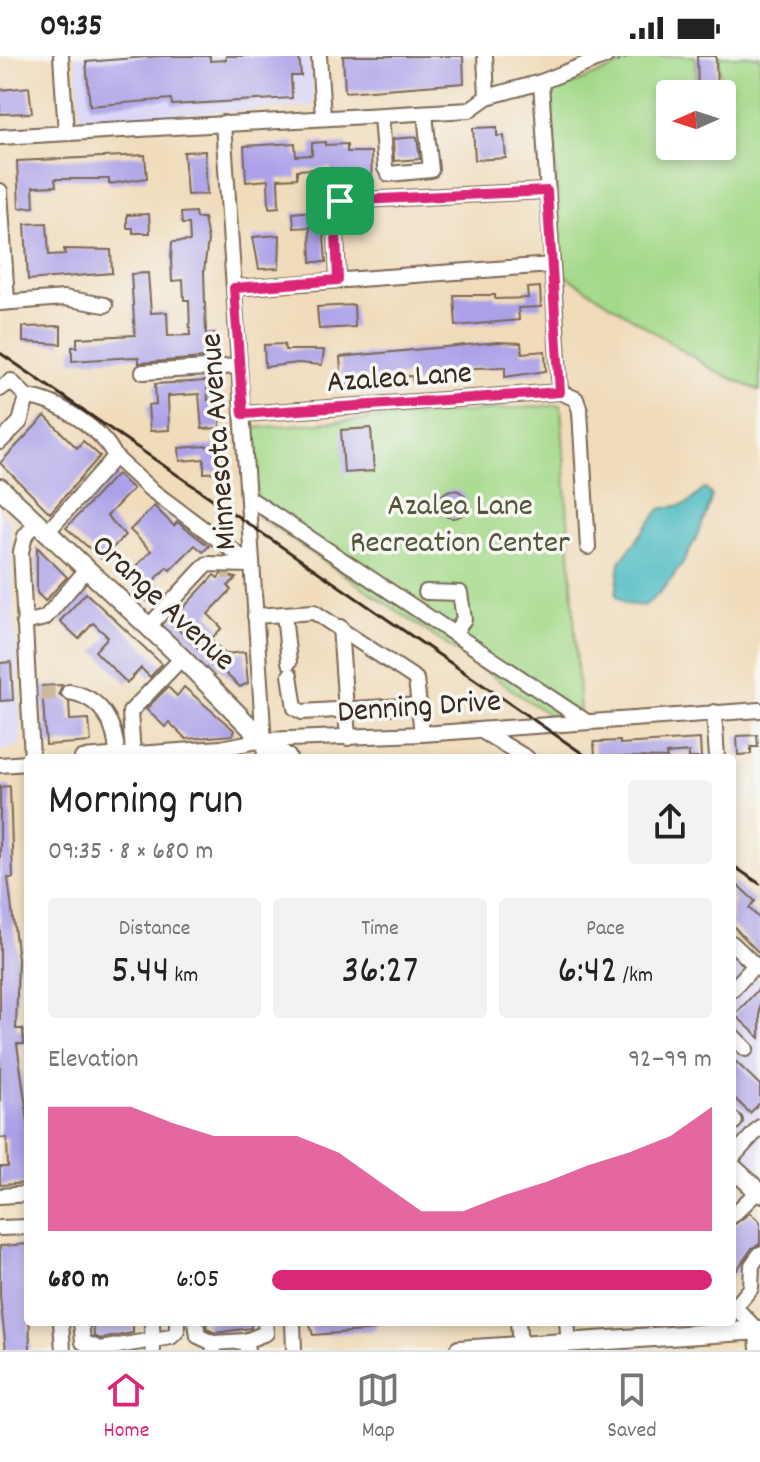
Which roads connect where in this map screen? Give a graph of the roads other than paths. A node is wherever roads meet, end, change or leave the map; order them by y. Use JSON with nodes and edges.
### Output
{"nodes":[{"id":1,"x":61,"y":56,"type":"edge"},
{"id":2,"x":319,"y":56,"type":"edge"},
{"id":3,"x":485,"y":56,"type":"edge"},
{"id":4,"x":606,"y":56,"type":"edge"},
{"id":5,"x":541,"y":82,"type":"junction"},
{"id":6,"x":487,"y":97,"type":"junction"},
{"id":7,"x":425,"y":114,"type":"junction"},
{"id":8,"x":381,"y":116,"type":"junction"},
{"id":9,"x":323,"y":117,"type":"junction"},
{"id":10,"x":223,"y":123,"type":"junction"},
{"id":11,"x":66,"y":133,"type":"junction"},
{"id":12,"x":0,"y":137,"type":"edge"},
{"id":13,"x":0,"y":191,"type":"edge"},
{"id":14,"x":547,"y":191,"type":"junction"},
{"id":15,"x":552,"y":265,"type":"junction"},
{"id":16,"x":338,"y":280,"type":"junction"},
{"id":17,"x":234,"y":288,"type":"junction"},
{"id":18,"x":4,"y":302,"type":"edge"},
{"id":19,"x":105,"y":305,"type":"dead end"},
{"id":20,"x":239,"y":366,"type":"junction"},
{"id":21,"x":143,"y":372,"type":"dead end"},
{"id":22,"x":4,"y":380,"type":"edge"},
{"id":23,"x":560,"y":392,"type":"junction"},
{"id":24,"x":27,"y":397,"type":"junction"},
{"id":25,"x":243,"y":414,"type":"junction"},
{"id":26,"x":0,"y":442,"type":"edge"},
{"id":27,"x":115,"y":457,"type":"junction"},
{"id":28,"x":0,"y":488,"type":"edge"},
{"id":29,"x":249,"y":498,"type":"junction"},
{"id":30,"x":42,"y":527,"type":"junction"},
{"id":31,"x":588,"y":547,"type":"dead end"},
{"id":32,"x":252,"y":565,"type":"junction"},
{"id":33,"x":203,"y":567,"type":"junction"},
{"id":34,"x":87,"y":569,"type":"junction"},
{"id":35,"x":426,"y":592,"type":"dead end"},
{"id":36,"x":284,"y":614,"type":"junction"},
{"id":37,"x":255,"y":616,"type":"junction"},
{"id":38,"x":24,"y":623,"type":"junction"},
{"id":39,"x":149,"y":626,"type":"junction"},
{"id":40,"x":340,"y":627,"type":"junction"},
{"id":41,"x":454,"y":634,"type":"junction"},
{"id":42,"x":182,"y":658,"type":"junction"},
{"id":43,"x":69,"y":692,"type":"tunnel mouth"},
{"id":44,"x":421,"y":705,"type":"junction"},
{"id":45,"x":346,"y":709,"type":"junction"},
{"id":46,"x":760,"y":710,"type":"edge"},
{"id":47,"x":714,"y":712,"type":"junction"},
{"id":48,"x":584,"y":720,"type":"junction"},
{"id":49,"x":480,"y":730,"type":"junction"},
{"id":50,"x":422,"y":734,"type":"junction"},
{"id":51,"x":348,"y":738,"type":"junction"},
{"id":52,"x":264,"y":749,"type":"edge"},
{"id":53,"x":32,"y":754,"type":"edge"},
{"id":54,"x":117,"y":754,"type":"edge"},
{"id":55,"x":133,"y":754,"type":"edge"},
{"id":56,"x":178,"y":754,"type":"edge"},
{"id":57,"x":520,"y":754,"type":"edge"},
{"id":58,"x":717,"y":754,"type":"edge"},
{"id":59,"x":24,"y":763,"type":"edge"},
{"id":60,"x":0,"y":765,"type":"edge"},
{"id":61,"x":736,"y":947,"type":"edge"},
{"id":62,"x":757,"y":967,"type":"edge"},
{"id":63,"x":736,"y":986,"type":"edge"},
{"id":64,"x":736,"y":1039,"type":"edge"},
{"id":65,"x":746,"y":1049,"type":"dead end"},
{"id":66,"x":760,"y":1127,"type":"edge"},
{"id":67,"x":736,"y":1154,"type":"edge"},
{"id":68,"x":736,"y":1170,"type":"edge"},
{"id":69,"x":757,"y":1187,"type":"edge"},
{"id":70,"x":24,"y":1194,"type":"edge"},
{"id":71,"x":0,"y":1196,"type":"edge"},
{"id":72,"x":736,"y":1211,"type":"edge"},
{"id":73,"x":24,"y":1227,"type":"edge"},
{"id":74,"x":2,"y":1228,"type":"edge"},
{"id":75,"x":760,"y":1254,"type":"edge"},
{"id":76,"x":756,"y":1294,"type":"edge"},
{"id":77,"x":736,"y":1304,"type":"edge"},
{"id":78,"x":736,"y":1308,"type":"edge"},
{"id":79,"x":61,"y":1326,"type":"edge"},
{"id":80,"x":80,"y":1326,"type":"edge"},
{"id":81,"x":177,"y":1326,"type":"edge"},
{"id":82,"x":197,"y":1326,"type":"edge"},
{"id":83,"x":265,"y":1326,"type":"edge"},
{"id":84,"x":293,"y":1326,"type":"edge"},
{"id":85,"x":519,"y":1326,"type":"edge"},
{"id":86,"x":567,"y":1326,"type":"edge"},
{"id":87,"x":646,"y":1330,"type":"edge"},
{"id":88,"x":759,"y":1330,"type":"edge"},
{"id":89,"x":569,"y":1343,"type":"junction"},
{"id":90,"x":153,"y":1344,"type":"edge"},
{"id":91,"x":603,"y":1345,"type":"edge"},
{"id":92,"x":246,"y":1346,"type":"edge"},
{"id":93,"x":214,"y":1347,"type":"edge"},
{"id":94,"x":525,"y":1347,"type":"edge"},
{"id":95,"x":63,"y":1350,"type":"edge"},
{"id":96,"x":294,"y":1350,"type":"edge"},
{"id":97,"x":459,"y":1350,"type":"edge"},
{"id":98,"x":758,"y":1350,"type":"edge"}],
"edges":[{"from":1,"to":11,"type":"street"},
{"from":2,"to":9,"type":"street"},
{"from":3,"to":6,"type":"street"},
{"from":4,"to":5,"type":"street"},
{"from":5,"to":6,"type":"street"},
{"from":5,"to":14,"type":"street"},
{"from":6,"to":7,"type":"street"},
{"from":7,"to":8,"type":"street"},
{"from":7,"to":8,"type":"street"},
{"from":8,"to":9,"type":"street"},
{"from":9,"to":10,"type":"street"},
{"from":10,"to":11,"type":"street"},
{"from":10,"to":17,"type":"street","name":"Minnesota Avenue"},
{"from":11,"to":12,"type":"street"},
{"from":13,"to":18,"type":"street"},
{"from":14,"to":15,"type":"street"},
{"from":14,"to":16,"type":"street"},
{"from":15,"to":16,"type":"street"},
{"from":15,"to":23,"type":"street"},
{"from":16,"to":17,"type":"street"},
{"from":17,"to":20,"type":"street","name":"Minnesota Avenue"},
{"from":18,"to":19,"type":"street"},
{"from":20,"to":21,"type":"street"},
{"from":20,"to":25,"type":"street","name":"Minnesota Avenue"},
{"from":22,"to":24,"type":"street"},
{"from":23,"to":25,"type":"street","name":"Azalea Lane"},
{"from":23,"to":31,"type":"street"},
{"from":24,"to":26,"type":"street"},
{"from":24,"to":27,"type":"street"},
{"from":25,"to":29,"type":"street","name":"Minnesota Avenue"},
{"from":27,"to":30,"type":"street"},
{"from":27,"to":32,"type":"street"},
{"from":28,"to":30,"type":"main road","name":"Orange Avenue"},
{"from":29,"to":32,"type":"street","name":"Minnesota Avenue"},
{"from":29,"to":41,"type":"street"},
{"from":30,"to":34,"type":"main road","name":"Orange Avenue"},
{"from":30,"to":38,"type":"street"},
{"from":32,"to":33,"type":"street"},
{"from":32,"to":33,"type":"street"},
{"from":32,"to":37,"type":"street","name":"Minnesota Avenue"},
{"from":33,"to":39,"type":"street"},
{"from":34,"to":38,"type":"street"},
{"from":34,"to":39,"type":"main road","name":"Orange Avenue"},
{"from":35,"to":41,"type":"street"},
{"from":36,"to":37,"type":"street"},
{"from":36,"to":40,"type":"street"},
{"from":36,"to":45,"type":"street"},
{"from":37,"to":52,"type":"street","name":"Minnesota Avenue"},
{"from":38,"to":53,"type":"street"},
{"from":39,"to":42,"type":"main road","name":"Orange Avenue"},
{"from":40,"to":44,"type":"street"},
{"from":40,"to":45,"type":"street"},
{"from":41,"to":48,"type":"street"},
{"from":42,"to":52,"type":"main road","name":"Orange Avenue"},
{"from":42,"to":55,"type":"street"},
{"from":43,"to":54,"type":"street"},
{"from":44,"to":45,"type":"street"},
{"from":44,"to":50,"type":"street"},
{"from":45,"to":51,"type":"street"},
{"from":46,"to":47,"type":"street","name":"Denning Drive"},
{"from":47,"to":48,"type":"street","name":"Denning Drive"},
{"from":47,"to":58,"type":"street"},
{"from":48,"to":49,"type":"street","name":"Denning Drive"},
{"from":49,"to":50,"type":"street","name":"Denning Drive"},
{"from":49,"to":57,"type":"street"},
{"from":50,"to":51,"type":"street","name":"Denning Drive"},
{"from":51,"to":52,"type":"street","name":"Denning Drive"},
{"from":52,"to":56,"type":"street","name":"Denning Drive"},
{"from":59,"to":60,"type":"street"},
{"from":61,"to":62,"type":"street"},
{"from":62,"to":63,"type":"street"},
{"from":64,"to":65,"type":"street"},
{"from":66,"to":67,"type":"street"},
{"from":68,"to":69,"type":"main road"},
{"from":69,"to":72,"type":"street"},
{"from":70,"to":71,"type":"street"},
{"from":73,"to":74,"type":"street"},
{"from":75,"to":76,"type":"street"},
{"from":76,"to":77,"type":"street"},
{"from":78,"to":88,"type":"street"},
{"from":79,"to":95,"type":"street"},
{"from":80,"to":90,"type":"street"},
{"from":81,"to":90,"type":"street"},
{"from":82,"to":93,"type":"street"},
{"from":83,"to":92,"type":"street"},
{"from":84,"to":96,"type":"street"},
{"from":85,"to":94,"type":"street"},
{"from":86,"to":89,"type":"street"},
{"from":87,"to":88,"type":"main road"},
{"from":87,"to":91,"type":"main road"},
{"from":88,"to":98,"type":"street"},
{"from":89,"to":91,"type":"main road"},
{"from":89,"to":94,"type":"main road"},
{"from":92,"to":93,"type":"street"},
{"from":94,"to":97,"type":"main road"}]}
